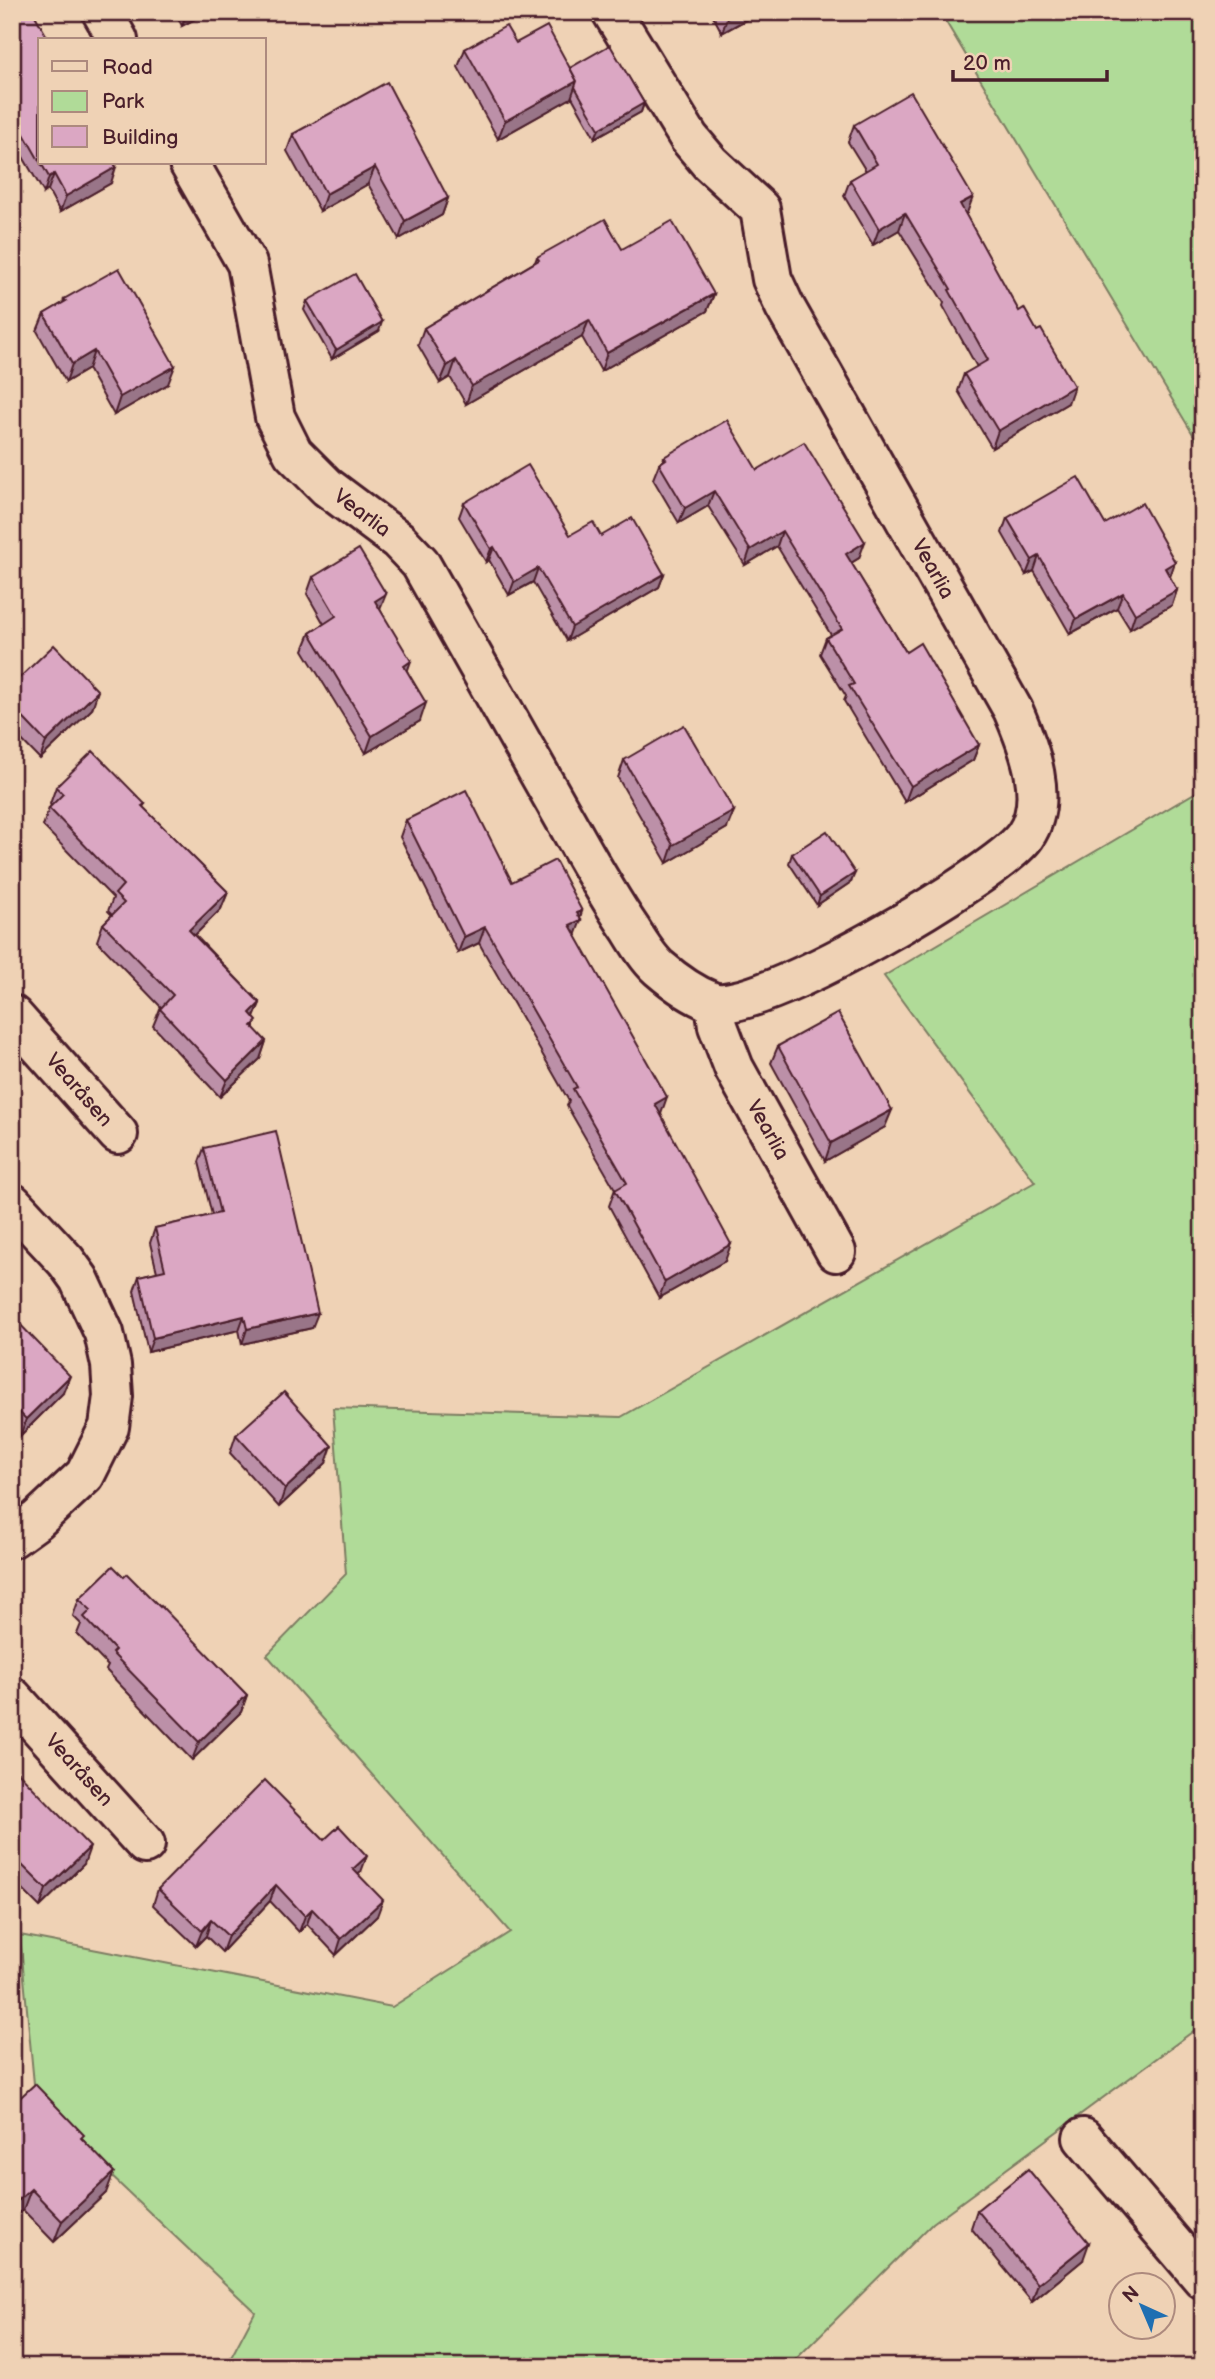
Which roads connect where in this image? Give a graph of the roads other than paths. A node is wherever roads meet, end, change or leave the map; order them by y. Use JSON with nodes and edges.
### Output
{"nodes":[{"id":1,"x":102,"y":12,"type":"edge"},
{"id":2,"x":612,"y":12,"type":"edge"},
{"id":3,"x":117,"y":38,"type":"edge"},
{"id":4,"x":190,"y":164,"type":"edge"},
{"id":5,"x":715,"y":1003,"type":"junction"},
{"id":6,"x":12,"y":1015,"type":"edge"},
{"id":7,"x":118,"y":1134,"type":"dead end"},
{"id":8,"x":12,"y":1203,"type":"edge"},
{"id":9,"x":836,"y":1251,"type":"dead end"},
{"id":10,"x":12,"y":1538,"type":"edge"},
{"id":11,"x":12,"y":1696,"type":"edge"},
{"id":12,"x":145,"y":1844,"type":"dead end"},
{"id":13,"x":1083,"y":2138,"type":"dead end"},
{"id":14,"x":1203,"y":2279,"type":"edge"}],
"edges":[{"from":1,"to":3,"type":"street"},
{"from":2,"to":5,"type":"street","name":"Vearlia"},
{"from":4,"to":5,"type":"street","name":"Vearlia"},
{"from":5,"to":9,"type":"street","name":"Vearlia"},
{"from":6,"to":7,"type":"street","name":"Vearåsen"},
{"from":8,"to":10,"type":"street"},
{"from":11,"to":12,"type":"street","name":"Vearåsen"},
{"from":13,"to":14,"type":"street"}]}
